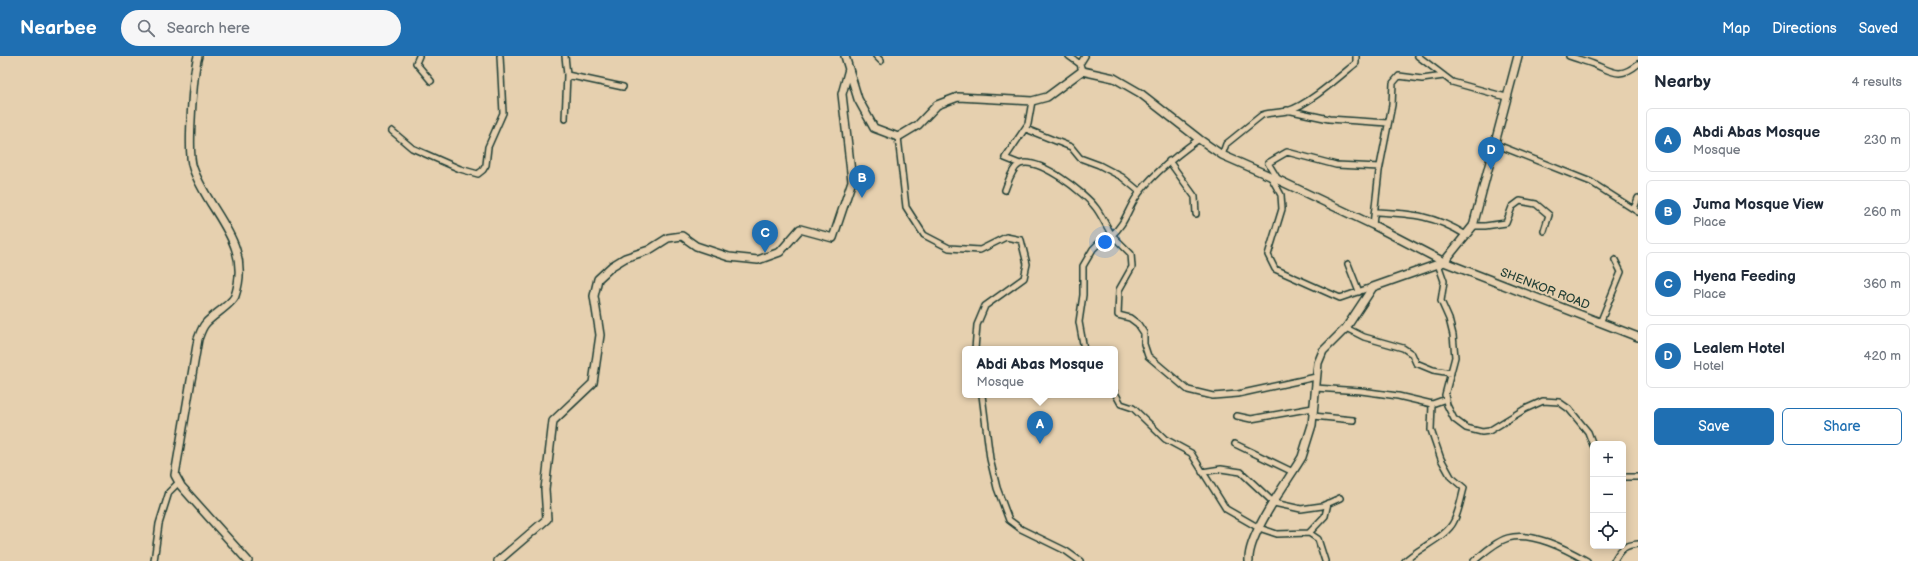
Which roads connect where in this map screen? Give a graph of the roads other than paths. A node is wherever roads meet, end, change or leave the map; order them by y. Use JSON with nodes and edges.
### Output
{"nodes":[{"id":1,"x":198,"y":56,"type":"edge"},
{"id":2,"x":419,"y":56,"type":"edge"},
{"id":3,"x":500,"y":56,"type":"edge"},
{"id":4,"x":565,"y":56,"type":"edge"},
{"id":5,"x":845,"y":56,"type":"edge"},
{"id":6,"x":876,"y":56,"type":"edge"},
{"id":7,"x":1069,"y":56,"type":"edge"},
{"id":8,"x":1085,"y":56,"type":"edge"},
{"id":9,"x":1356,"y":56,"type":"edge"},
{"id":10,"x":1418,"y":56,"type":"edge"},
{"id":11,"x":1518,"y":56,"type":"edge"},
{"id":12,"x":1569,"y":56,"type":"edge"},
{"id":13,"x":881,"y":61,"type":"dead end"},
{"id":14,"x":1638,"y":64,"type":"edge"},
{"id":15,"x":1081,"y":67,"type":"junction"},
{"id":16,"x":849,"y":69,"type":"junction"},
{"id":17,"x":567,"y":75,"type":"junction"},
{"id":18,"x":1444,"y":76,"type":"junction"},
{"id":19,"x":431,"y":81,"type":"dead end"},
{"id":20,"x":623,"y":88,"type":"dead end"},
{"id":21,"x":1506,"y":98,"type":"junction"},
{"id":22,"x":1032,"y":101,"type":"junction"},
{"id":23,"x":1287,"y":110,"type":"junction"},
{"id":24,"x":565,"y":119,"type":"dead end"},
{"id":25,"x":1388,"y":123,"type":"junction"},
{"id":26,"x":1026,"y":129,"type":"junction"},
{"id":27,"x":392,"y":131,"type":"dead end"},
{"id":28,"x":898,"y":137,"type":"junction"},
{"id":29,"x":1198,"y":139,"type":"junction"},
{"id":30,"x":1495,"y":144,"type":"junction"},
{"id":31,"x":1222,"y":155,"type":"junction"},
{"id":32,"x":1169,"y":161,"type":"junction"},
{"id":33,"x":1020,"y":164,"type":"junction"},
{"id":34,"x":1380,"y":167,"type":"junction"},
{"id":35,"x":1270,"y":176,"type":"junction"},
{"id":36,"x":1279,"y":181,"type":"junction"},
{"id":37,"x":1005,"y":190,"type":"dead end"},
{"id":38,"x":1140,"y":192,"type":"junction"},
{"id":39,"x":1638,"y":198,"type":"edge"},
{"id":40,"x":1636,"y":211,"type":"edge"},
{"id":41,"x":1376,"y":212,"type":"junction"},
{"id":42,"x":1196,"y":214,"type":"dead end"},
{"id":43,"x":1373,"y":225,"type":"junction"},
{"id":44,"x":1473,"y":226,"type":"junction"},
{"id":45,"x":1544,"y":231,"type":"dead end"},
{"id":46,"x":1112,"y":235,"type":"junction"},
{"id":47,"x":1466,"y":235,"type":"junction"},
{"id":48,"x":1615,"y":260,"type":"dead end"},
{"id":49,"x":1441,"y":263,"type":"junction"},
{"id":50,"x":1348,"y":264,"type":"dead end"},
{"id":51,"x":1373,"y":287,"type":"junction"},
{"id":52,"x":1359,"y":292,"type":"junction"},
{"id":53,"x":1600,"y":323,"type":"junction"},
{"id":54,"x":1346,"y":328,"type":"junction"},
{"id":55,"x":1638,"y":337,"type":"edge"},
{"id":56,"x":974,"y":346,"type":"edge"},
{"id":57,"x":1083,"y":346,"type":"edge"},
{"id":58,"x":1451,"y":373,"type":"junction"},
{"id":59,"x":1316,"y":378,"type":"junction"},
{"id":60,"x":1315,"y":388,"type":"junction"},
{"id":61,"x":982,"y":398,"type":"edge"},
{"id":62,"x":1118,"y":398,"type":"edge"},
{"id":63,"x":1446,"y":399,"type":"junction"},
{"id":64,"x":1432,"y":404,"type":"junction"},
{"id":65,"x":1313,"y":412,"type":"junction"},
{"id":66,"x":1237,"y":416,"type":"dead end"},
{"id":67,"x":1353,"y":420,"type":"dead end"},
{"id":68,"x":1591,"y":441,"type":"edge"},
{"id":69,"x":1235,"y":444,"type":"dead end"},
{"id":70,"x":1202,"y":472,"type":"junction"},
{"id":71,"x":1293,"y":472,"type":"junction"},
{"id":72,"x":1638,"y":477,"type":"edge"},
{"id":73,"x":1626,"y":478,"type":"edge"},
{"id":74,"x":179,"y":482,"type":"junction"},
{"id":75,"x":1340,"y":498,"type":"dead end"},
{"id":76,"x":1274,"y":503,"type":"junction"},
{"id":77,"x":1328,"y":503,"type":"junction"},
{"id":78,"x":1259,"y":528,"type":"junction"},
{"id":79,"x":1309,"y":533,"type":"junction"},
{"id":80,"x":1638,"y":544,"type":"edge"},
{"id":81,"x":154,"y":561,"type":"edge"},
{"id":82,"x":248,"y":561,"type":"edge"},
{"id":83,"x":498,"y":561,"type":"edge"},
{"id":84,"x":1080,"y":561,"type":"edge"},
{"id":85,"x":1249,"y":561,"type":"edge"},
{"id":86,"x":1325,"y":561,"type":"edge"},
{"id":87,"x":1405,"y":561,"type":"edge"},
{"id":88,"x":1474,"y":561,"type":"edge"},
{"id":89,"x":1587,"y":561,"type":"edge"},
{"id":90,"x":1614,"y":561,"type":"edge"}],
"edges":[{"from":1,"to":74,"type":"street"},
{"from":2,"to":19,"type":"street"},
{"from":3,"to":27,"type":"street"},
{"from":4,"to":17,"type":"street"},
{"from":5,"to":16,"type":"street"},
{"from":6,"to":13,"type":"street"},
{"from":7,"to":15,"type":"street"},
{"from":8,"to":15,"type":"street"},
{"from":9,"to":23,"type":"street"},
{"from":10,"to":18,"type":"street"},
{"from":11,"to":21,"type":"street"},
{"from":12,"to":14,"type":"street"},
{"from":15,"to":22,"type":"street"},
{"from":15,"to":29,"type":"street","name":"SHENKOR ROAD"},
{"from":16,"to":28,"type":"street"},
{"from":16,"to":83,"type":"street"},
{"from":17,"to":20,"type":"street"},
{"from":17,"to":24,"type":"street"},
{"from":18,"to":21,"type":"street"},
{"from":18,"to":25,"type":"street"},
{"from":21,"to":30,"type":"street"},
{"from":22,"to":26,"type":"street"},
{"from":22,"to":28,"type":"street"},
{"from":23,"to":25,"type":"street"},
{"from":23,"to":31,"type":"street"},
{"from":25,"to":34,"type":"street"},
{"from":26,"to":33,"type":"street"},
{"from":26,"to":38,"type":"street"},
{"from":28,"to":56,"type":"street"},
{"from":29,"to":31,"type":"street","name":"SHENKOR ROAD"},
{"from":29,"to":32,"type":"street"},
{"from":30,"to":40,"type":"street"},
{"from":30,"to":44,"type":"street"},
{"from":31,"to":35,"type":"street","name":"SHENKOR ROAD"},
{"from":32,"to":38,"type":"street"},
{"from":32,"to":42,"type":"street"},
{"from":33,"to":37,"type":"street"},
{"from":33,"to":46,"type":"street"},
{"from":34,"to":36,"type":"street"},
{"from":34,"to":41,"type":"street"},
{"from":35,"to":36,"type":"street","name":"SHENKOR ROAD"},
{"from":35,"to":52,"type":"street"},
{"from":36,"to":43,"type":"street","name":"SHENKOR ROAD"},
{"from":38,"to":46,"type":"street"},
{"from":39,"to":40,"type":"street"},
{"from":41,"to":43,"type":"street"},
{"from":41,"to":47,"type":"street"},
{"from":43,"to":49,"type":"street","name":"SHENKOR ROAD"},
{"from":44,"to":45,"type":"street"},
{"from":44,"to":47,"type":"street"},
{"from":46,"to":57,"type":"street"},
{"from":46,"to":59,"type":"street"},
{"from":47,"to":49,"type":"street"},
{"from":48,"to":53,"type":"street"},
{"from":49,"to":51,"type":"street"},
{"from":49,"to":53,"type":"street","name":"SHENKOR ROAD"},
{"from":49,"to":58,"type":"street"},
{"from":50,"to":52,"type":"street"},
{"from":51,"to":52,"type":"street"},
{"from":51,"to":54,"type":"street"},
{"from":53,"to":55,"type":"street","name":"SHENKOR ROAD"},
{"from":54,"to":58,"type":"street"},
{"from":54,"to":59,"type":"street"},
{"from":58,"to":63,"type":"street"},
{"from":59,"to":60,"type":"street"},
{"from":60,"to":64,"type":"street"},
{"from":60,"to":65,"type":"street"},
{"from":61,"to":84,"type":"street"},
{"from":62,"to":70,"type":"street"},
{"from":63,"to":64,"type":"street"},
{"from":63,"to":68,"type":"street"},
{"from":64,"to":87,"type":"street"},
{"from":65,"to":66,"type":"street"},
{"from":65,"to":67,"type":"street"},
{"from":65,"to":71,"type":"street"},
{"from":69,"to":71,"type":"street"},
{"from":70,"to":76,"type":"street"},
{"from":70,"to":78,"type":"street"},
{"from":71,"to":76,"type":"street"},
{"from":72,"to":73,"type":"street"},
{"from":74,"to":81,"type":"street"},
{"from":74,"to":82,"type":"street"},
{"from":75,"to":77,"type":"street"},
{"from":76,"to":77,"type":"street"},
{"from":76,"to":78,"type":"street"},
{"from":77,"to":79,"type":"street"},
{"from":78,"to":79,"type":"street"},
{"from":78,"to":85,"type":"street"},
{"from":79,"to":86,"type":"street"},
{"from":80,"to":90,"type":"street"},
{"from":88,"to":89,"type":"street"}]}
